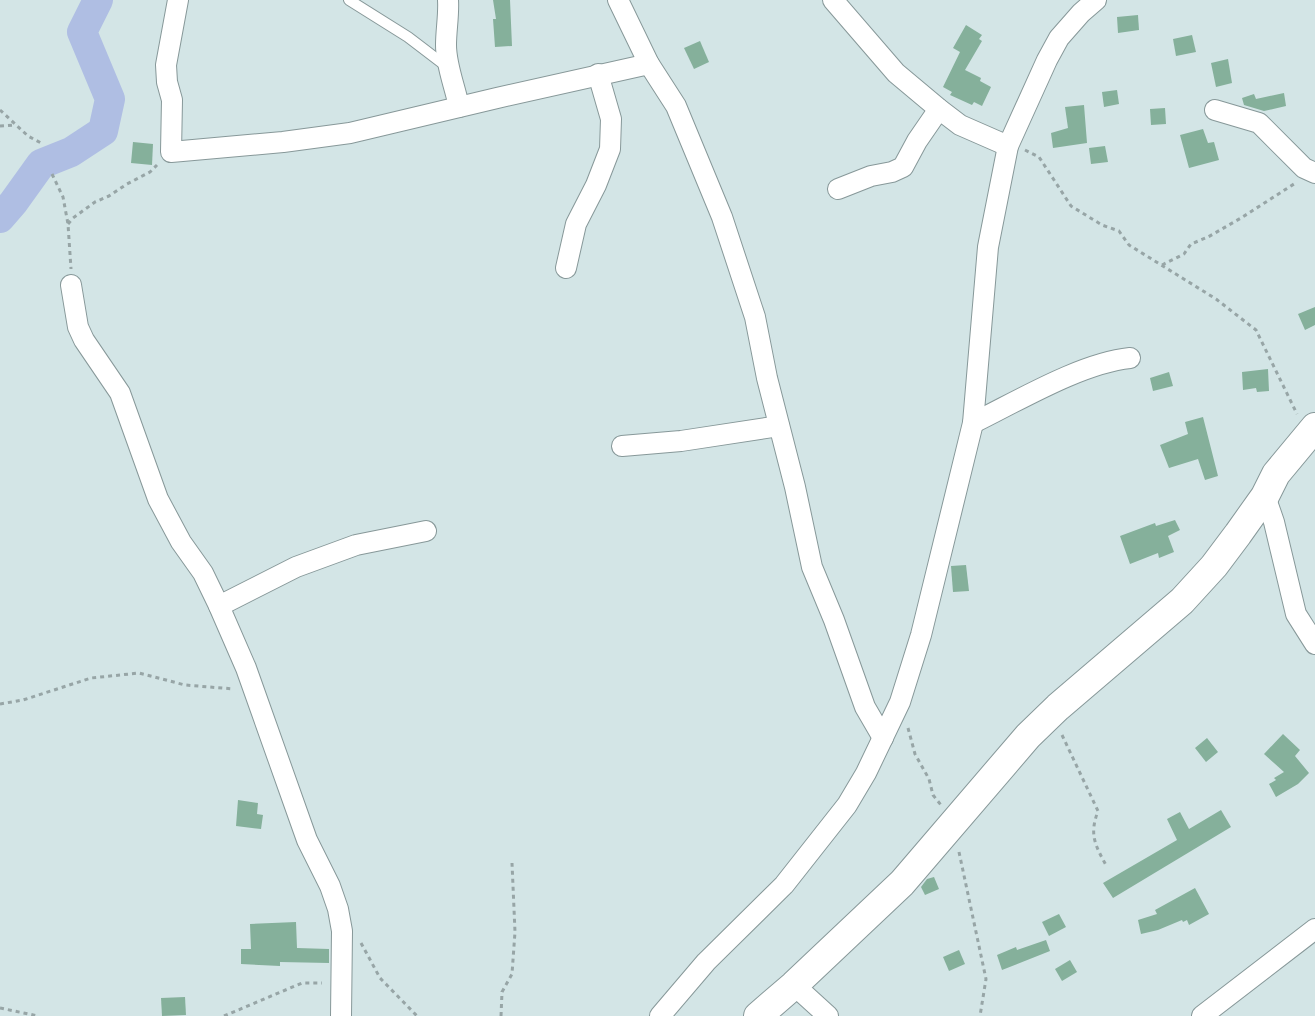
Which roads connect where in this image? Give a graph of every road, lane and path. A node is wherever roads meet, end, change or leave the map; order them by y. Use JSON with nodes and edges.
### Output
{"nodes":[{"id":1,"x":178,"y":0,"type":"edge"},
{"id":2,"x":349,"y":0,"type":"edge"},
{"id":3,"x":448,"y":0,"type":"edge"},
{"id":4,"x":618,"y":0,"type":"edge"},
{"id":5,"x":833,"y":0,"type":"edge"},
{"id":6,"x":1096,"y":0,"type":"edge"},
{"id":7,"x":649,"y":64,"type":"junction"},
{"id":8,"x":448,"y":67,"type":"junction"},
{"id":9,"x":598,"y":74,"type":"junction"},
{"id":10,"x":459,"y":107,"type":"junction"},
{"id":11,"x":939,"y":109,"type":"junction"},
{"id":12,"x":0,"y":110,"type":"edge"},
{"id":13,"x":1215,"y":110,"type":"dead end"},
{"id":14,"x":15,"y":125,"type":"junction"},
{"id":15,"x":0,"y":126,"type":"edge"},
{"id":16,"x":43,"y":144,"type":"dead end"},
{"id":17,"x":1008,"y":146,"type":"junction"},
{"id":18,"x":171,"y":152,"type":"junction"},
{"id":19,"x":1314,"y":173,"type":"edge"},
{"id":20,"x":52,"y":174,"type":"dead end"},
{"id":21,"x":838,"y":189,"type":"dead end"},
{"id":22,"x":68,"y":224,"type":"junction"},
{"id":23,"x":1162,"y":265,"type":"junction"},
{"id":24,"x":566,"y":268,"type":"dead end"},
{"id":25,"x":71,"y":285,"type":"joint"},
{"id":26,"x":1130,"y":358,"type":"dead end"},
{"id":27,"x":973,"y":423,"type":"junction"},
{"id":28,"x":779,"y":426,"type":"junction"},
{"id":29,"x":1311,"y":431,"type":"edge"},
{"id":30,"x":622,"y":446,"type":"dead end"},
{"id":31,"x":1265,"y":496,"type":"junction"},
{"id":32,"x":426,"y":531,"type":"dead end"},
{"id":33,"x":219,"y":606,"type":"junction"},
{"id":34,"x":1315,"y":644,"type":"edge"},
{"id":35,"x":253,"y":692,"type":"junction"},
{"id":36,"x":0,"y":704,"type":"edge"},
{"id":37,"x":1058,"y":707,"type":"junction"},
{"id":38,"x":883,"y":738,"type":"junction"},
{"id":39,"x":512,"y":863,"type":"dead end"},
{"id":40,"x":1107,"y":867,"type":"dead end"},
{"id":41,"x":1315,"y":929,"type":"edge"},
{"id":42,"x":342,"y":931,"type":"junction"},
{"id":43,"x":342,"y":983,"type":"junction"},
{"id":44,"x":794,"y":985,"type":"junction"},
{"id":45,"x":0,"y":1008,"type":"edge"},
{"id":46,"x":38,"y":1016,"type":"edge"},
{"id":47,"x":224,"y":1016,"type":"edge"},
{"id":48,"x":341,"y":1016,"type":"edge"},
{"id":49,"x":417,"y":1016,"type":"edge"},
{"id":50,"x":501,"y":1016,"type":"edge"},
{"id":51,"x":660,"y":1016,"type":"edge"},
{"id":52,"x":758,"y":1016,"type":"edge"},
{"id":53,"x":828,"y":1016,"type":"edge"},
{"id":54,"x":1202,"y":1016,"type":"edge"}],
"edges":[{"from":1,"to":18,"type":"street"},
{"from":2,"to":8,"type":"lane"},
{"from":3,"to":8,"type":"street"},
{"from":4,"to":7,"type":"street"},
{"from":5,"to":11,"type":"street"},
{"from":6,"to":17,"type":"street"},
{"from":7,"to":9,"type":"street"},
{"from":7,"to":28,"type":"street"},
{"from":8,"to":10,"type":"street"},
{"from":9,"to":10,"type":"street"},
{"from":9,"to":24,"type":"street"},
{"from":10,"to":18,"type":"street"},
{"from":11,"to":17,"type":"street"},
{"from":11,"to":21,"type":"street"},
{"from":12,"to":14,"type":"path"},
{"from":13,"to":19,"type":"street"},
{"from":14,"to":15,"type":"path"},
{"from":14,"to":16,"type":"path"},
{"from":17,"to":23,"type":"path"},
{"from":17,"to":27,"type":"street"},
{"from":18,"to":22,"type":"path"},
{"from":19,"to":23,"type":"path"},
{"from":20,"to":22,"type":"path"},
{"from":22,"to":25,"type":"path"},
{"from":23,"to":29,"type":"path"},
{"from":25,"to":33,"type":"street"},
{"from":26,"to":27,"type":"street"},
{"from":27,"to":38,"type":"street"},
{"from":28,"to":30,"type":"street"},
{"from":28,"to":38,"type":"street"},
{"from":29,"to":31,"type":"street"},
{"from":31,"to":34,"type":"street"},
{"from":31,"to":37,"type":"street"},
{"from":32,"to":33,"type":"street"},
{"from":33,"to":35,"type":"street"},
{"from":35,"to":36,"type":"path"},
{"from":35,"to":42,"type":"street"},
{"from":37,"to":40,"type":"path"},
{"from":37,"to":44,"type":"street"},
{"from":38,"to":51,"type":"street"},
{"from":39,"to":50,"type":"path"},
{"from":41,"to":54,"type":"street"},
{"from":42,"to":43,"type":"street"},
{"from":42,"to":49,"type":"path"},
{"from":43,"to":47,"type":"path"},
{"from":43,"to":48,"type":"street"},
{"from":44,"to":52,"type":"street"},
{"from":44,"to":53,"type":"street"},
{"from":45,"to":46,"type":"path"}]}
